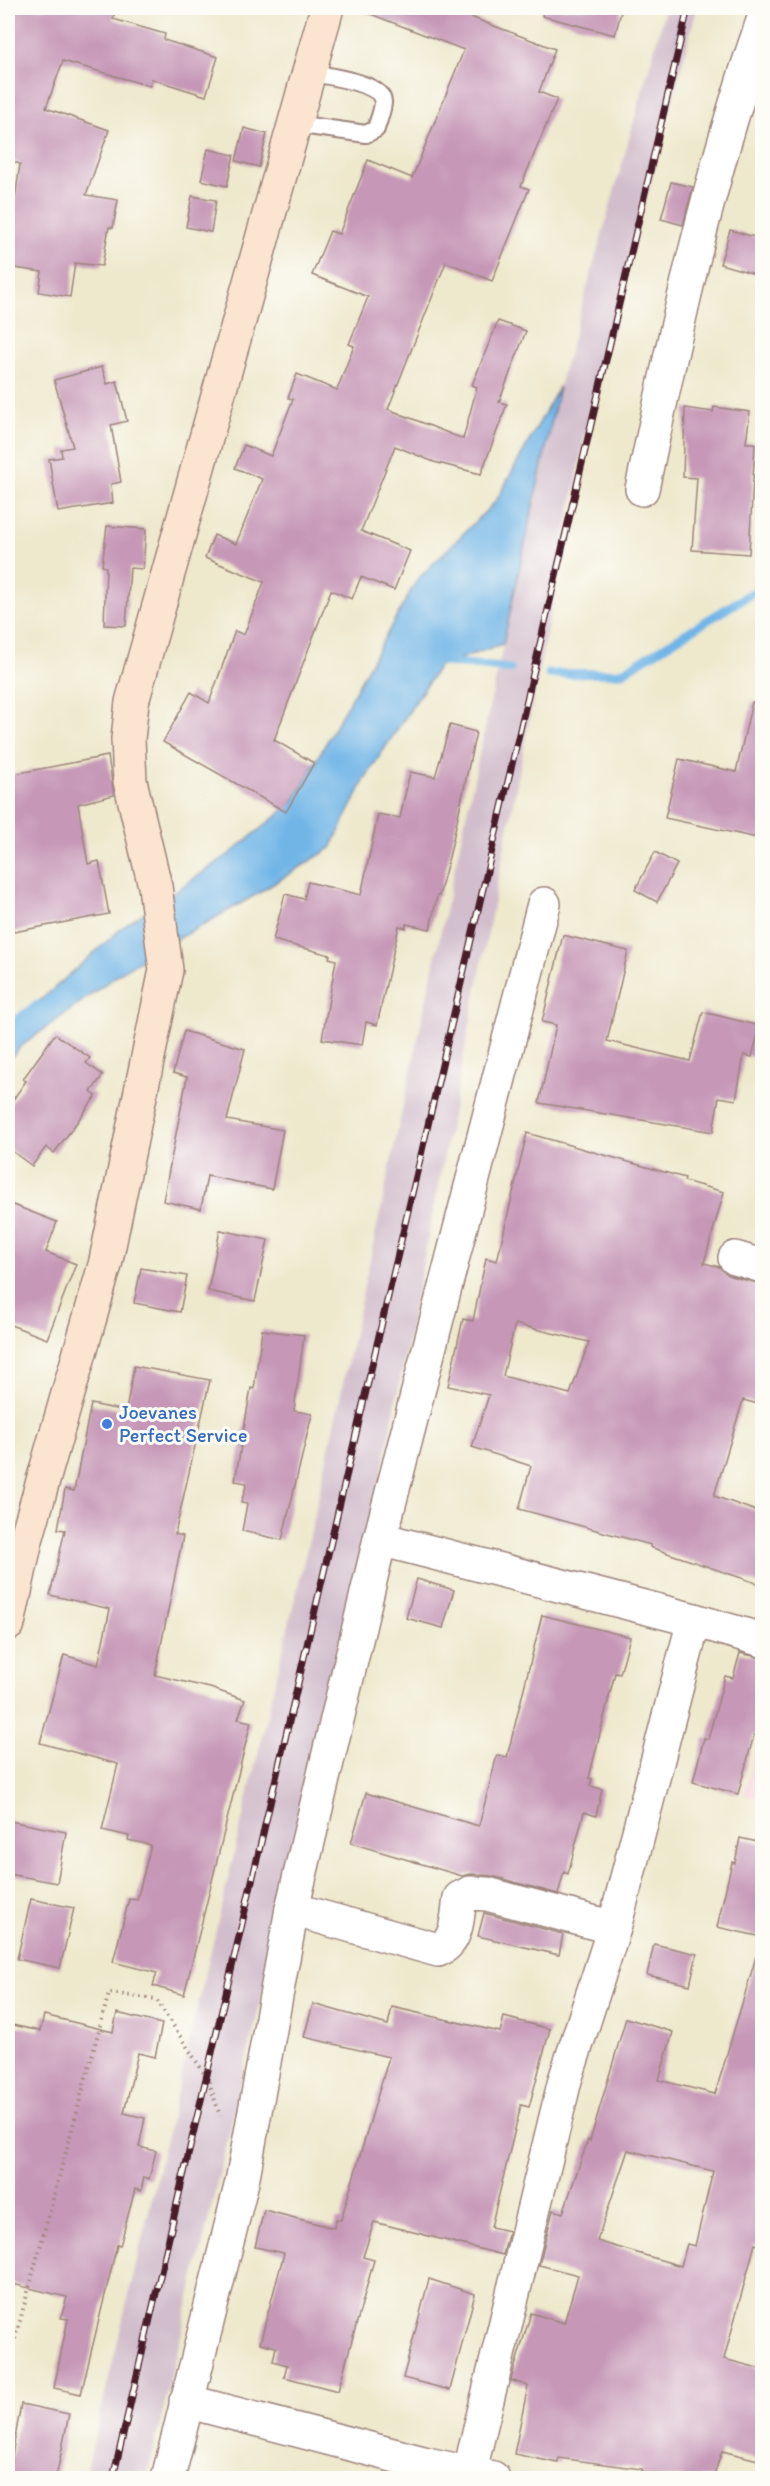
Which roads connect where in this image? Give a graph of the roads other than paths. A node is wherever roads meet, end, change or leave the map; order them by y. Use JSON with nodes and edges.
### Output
{"nodes":[{"id":1,"x":327,"y":8,"type":"edge"},
{"id":2,"x":762,"y":24,"type":"edge"},
{"id":3,"x":309,"y":72,"type":"junction"},
{"id":4,"x":294,"y":124,"type":"junction"},
{"id":5,"x":642,"y":489,"type":"dead end"},
{"id":6,"x":544,"y":904,"type":"dead end"},
{"id":7,"x":380,"y":1539,"type":"junction"},
{"id":8,"x":694,"y":1620,"type":"junction"},
{"id":9,"x":8,"y":1624,"type":"edge"},
{"id":10,"x":762,"y":1640,"type":"edge"},
{"id":11,"x":292,"y":1909,"type":"junction"},
{"id":12,"x":614,"y":1928,"type":"junction"},
{"id":13,"x":186,"y":2401,"type":"junction"},
{"id":14,"x":425,"y":2471,"type":"edge"},
{"id":15,"x":481,"y":2476,"type":"edge"},
{"id":16,"x":168,"y":2478,"type":"edge"}],
"edges":[{"from":1,"to":3,"type":"street"},
{"from":2,"to":5,"type":"street"},
{"from":3,"to":4,"type":"street"},
{"from":3,"to":4,"type":"lane"},
{"from":4,"to":9,"type":"street"},
{"from":6,"to":7,"type":"street"},
{"from":7,"to":8,"type":"street"},
{"from":7,"to":11,"type":"street"},
{"from":8,"to":10,"type":"street"},
{"from":8,"to":12,"type":"street"},
{"from":11,"to":12,"type":"street"},
{"from":11,"to":13,"type":"street"},
{"from":12,"to":15,"type":"street"},
{"from":13,"to":14,"type":"street"},
{"from":13,"to":16,"type":"street"},
{"from":14,"to":15,"type":"street"}]}
